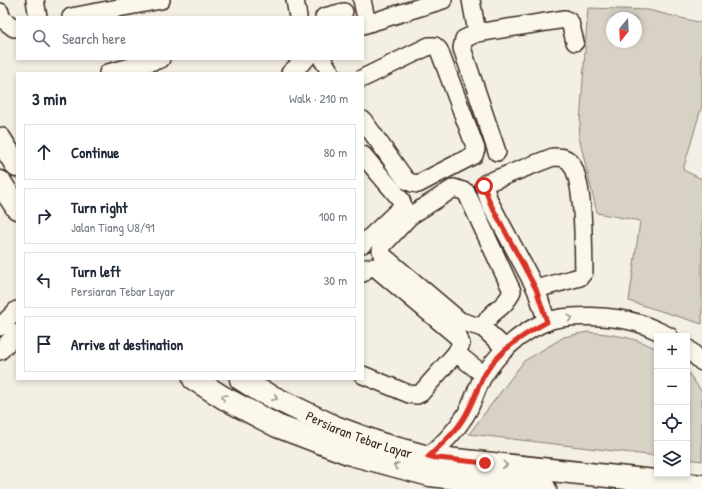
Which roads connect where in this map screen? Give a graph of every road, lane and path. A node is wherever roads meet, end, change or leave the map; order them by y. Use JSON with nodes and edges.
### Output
{"nodes":[{"id":1,"x":35,"y":0,"type":"edge"},
{"id":2,"x":161,"y":0,"type":"edge"},
{"id":3,"x":295,"y":0,"type":"edge"},
{"id":4,"x":362,"y":0,"type":"edge"},
{"id":5,"x":443,"y":0,"type":"edge"},
{"id":6,"x":471,"y":0,"type":"edge"},
{"id":7,"x":343,"y":10,"type":"edge"},
{"id":8,"x":0,"y":12,"type":"edge"},
{"id":9,"x":38,"y":16,"type":"edge"},
{"id":10,"x":76,"y":16,"type":"edge"},
{"id":11,"x":298,"y":16,"type":"edge"},
{"id":12,"x":327,"y":16,"type":"edge"},
{"id":13,"x":365,"y":24,"type":"edge"},
{"id":14,"x":16,"y":28,"type":"edge"},
{"id":15,"x":477,"y":33,"type":"junction"},
{"id":16,"x":575,"y":42,"type":"dead end"},
{"id":17,"x":157,"y":60,"type":"edge"},
{"id":18,"x":305,"y":60,"type":"edge"},
{"id":19,"x":323,"y":60,"type":"edge"},
{"id":20,"x":112,"y":72,"type":"edge"},
{"id":21,"x":291,"y":72,"type":"edge"},
{"id":22,"x":330,"y":72,"type":"edge"},
{"id":23,"x":364,"y":78,"type":"edge"},
{"id":24,"x":364,"y":121,"type":"edge"},
{"id":25,"x":0,"y":139,"type":"edge"},
{"id":26,"x":497,"y":152,"type":"dead end"},
{"id":27,"x":364,"y":156,"type":"edge"},
{"id":28,"x":16,"y":164,"type":"edge"},
{"id":29,"x":0,"y":182,"type":"edge"},
{"id":30,"x":16,"y":206,"type":"edge"},
{"id":31,"x":364,"y":243,"type":"edge"},
{"id":32,"x":364,"y":271,"type":"edge"},
{"id":33,"x":536,"y":289,"type":"junction"},
{"id":34,"x":16,"y":311,"type":"edge"},
{"id":35,"x":547,"y":322,"type":"junction"},
{"id":36,"x":0,"y":327,"type":"edge"},
{"id":37,"x":483,"y":328,"type":"junction"},
{"id":38,"x":662,"y":333,"type":"edge"},
{"id":39,"x":16,"y":334,"type":"edge"},
{"id":40,"x":506,"y":349,"type":"junction"},
{"id":41,"x":0,"y":351,"type":"edge"},
{"id":42,"x":690,"y":351,"type":"edge"},
{"id":43,"x":456,"y":354,"type":"junction"},
{"id":44,"x":702,"y":362,"type":"edge"},
{"id":45,"x":364,"y":375,"type":"edge"},
{"id":46,"x":484,"y":375,"type":"junction"},
{"id":47,"x":196,"y":380,"type":"edge"},
{"id":48,"x":243,"y":380,"type":"edge"},
{"id":49,"x":431,"y":474,"type":"edge"},
{"id":50,"x":480,"y":485,"type":"edge"},
{"id":51,"x":702,"y":486,"type":"edge"},
{"id":52,"x":545,"y":489,"type":"edge"}],
"edges":[{"from":1,"to":9,"type":"street"},
{"from":2,"to":10,"type":"street"},
{"from":3,"to":11,"type":"street"},
{"from":4,"to":13,"type":"street"},
{"from":5,"to":13,"type":"street"},
{"from":6,"to":15,"type":"street"},
{"from":7,"to":12,"type":"street"},
{"from":8,"to":14,"type":"street"},
{"from":15,"to":16,"type":"street"},
{"from":15,"to":26,"type":"street"},
{"from":17,"to":20,"type":"street"},
{"from":18,"to":21,"type":"street"},
{"from":19,"to":22,"type":"street"},
{"from":23,"to":24,"type":"street"},
{"from":25,"to":28,"type":"main road"},
{"from":27,"to":31,"type":"street"},
{"from":29,"to":30,"type":"main road"},
{"from":32,"to":43,"type":"street"},
{"from":33,"to":33,"type":"street"},
{"from":33,"to":35,"type":"street"},
{"from":34,"to":36,"type":"street"},
{"from":35,"to":38,"type":"street","one_way":true},
{"from":35,"to":40,"type":"street"},
{"from":37,"to":37,"type":"street"},
{"from":37,"to":40,"type":"street"},
{"from":39,"to":41,"type":"street"},
{"from":40,"to":46,"type":"street"},
{"from":42,"to":44,"type":"street"},
{"from":43,"to":45,"type":"street"},
{"from":43,"to":46,"type":"street"},
{"from":46,"to":49,"type":"street"},
{"from":49,"to":47,"type":"main road","name":"Persiaran Tebar Layar","one_way":true},
{"from":48,"to":49,"type":"main road","name":"Persiaran Tebar Layar","one_way":true},
{"from":49,"to":50,"type":"main road","name":"Persiaran Tebar Layar"},
{"from":49,"to":51,"type":"main road","name":"Persiaran Tebar Layar","one_way":true},
{"from":50,"to":52,"type":"main road","name":"Persiaran Tebar Layar"}]}
